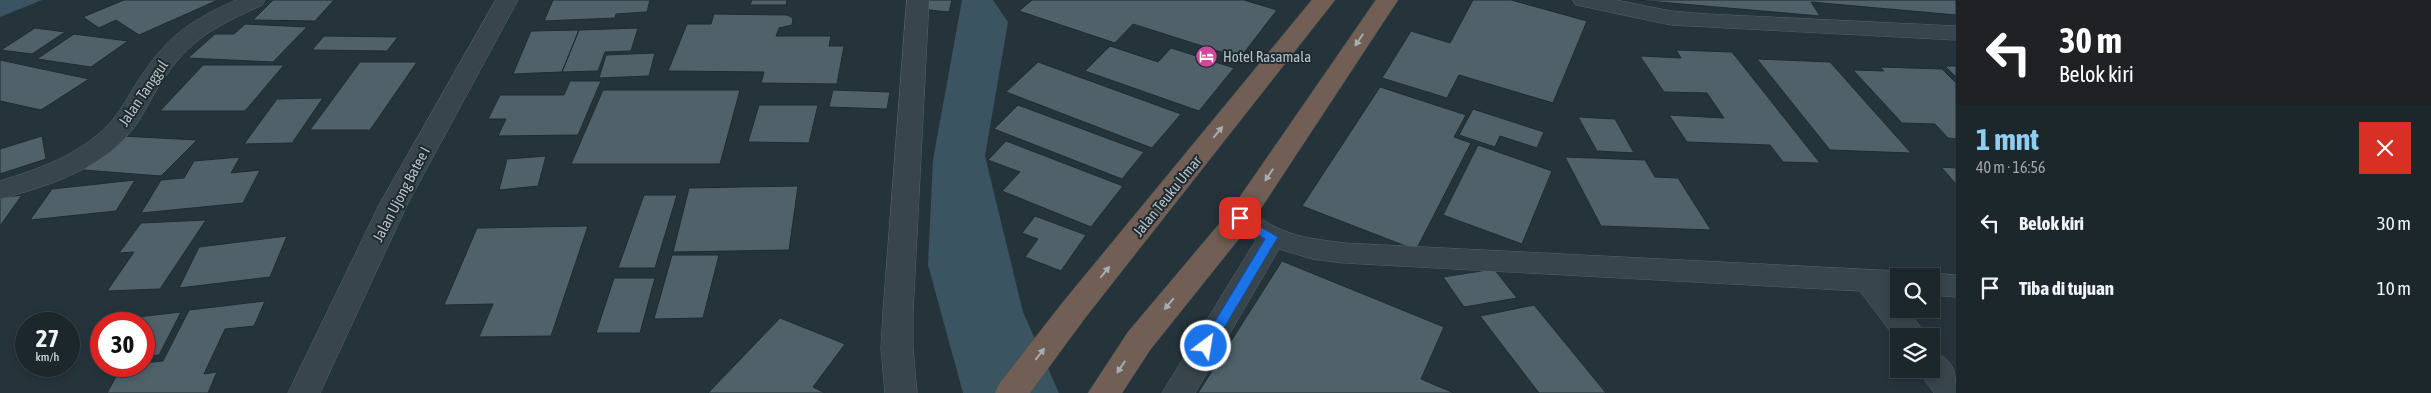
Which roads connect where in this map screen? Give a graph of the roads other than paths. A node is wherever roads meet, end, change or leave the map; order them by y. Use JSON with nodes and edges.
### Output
{"nodes":[{"id":1,"x":254,"y":0,"type":"edge"},
{"id":2,"x":507,"y":0,"type":"edge"},
{"id":3,"x":918,"y":0,"type":"edge"},
{"id":4,"x":1324,"y":0,"type":"edge"},
{"id":5,"x":1386,"y":0,"type":"edge"},
{"id":6,"x":1584,"y":0,"type":"edge"},
{"id":7,"x":1956,"y":33,"type":"edge"},
{"id":8,"x":0,"y":190,"type":"edge"},
{"id":9,"x":1240,"y":218,"type":"junction"},
{"id":10,"x":1272,"y":237,"type":"junction"},
{"id":11,"x":1884,"y":281,"type":"edge"},
{"id":12,"x":1940,"y":285,"type":"edge"},
{"id":13,"x":1956,"y":286,"type":"edge"},
{"id":14,"x":1907,"y":328,"type":"edge"},
{"id":15,"x":1940,"y":376,"type":"edge"},
{"id":16,"x":304,"y":393,"type":"edge"},
{"id":17,"x":902,"y":393,"type":"edge"},
{"id":18,"x":1010,"y":393,"type":"edge"},
{"id":19,"x":1104,"y":393,"type":"edge"},
{"id":20,"x":1178,"y":393,"type":"edge"},
{"id":21,"x":1953,"y":393,"type":"edge"}],
"edges":[{"from":1,"to":8,"type":"street","name":"Jalan Tanggul"},
{"from":2,"to":16,"type":"street","name":"Jalan Ujong Batee I"},
{"from":3,"to":17,"type":"street"},
{"from":18,"to":4,"type":"highway","name":"Jalan Teuku Umar","one_way":true},
{"from":5,"to":9,"type":"highway","one_way":true},
{"from":6,"to":7,"type":"street"},
{"from":9,"to":10,"type":"street"},
{"from":9,"to":19,"type":"highway","one_way":true},
{"from":10,"to":11,"type":"street"},
{"from":10,"to":20,"type":"street"},
{"from":11,"to":14,"type":"street"},
{"from":12,"to":13,"type":"street"},
{"from":15,"to":21,"type":"street"}]}
